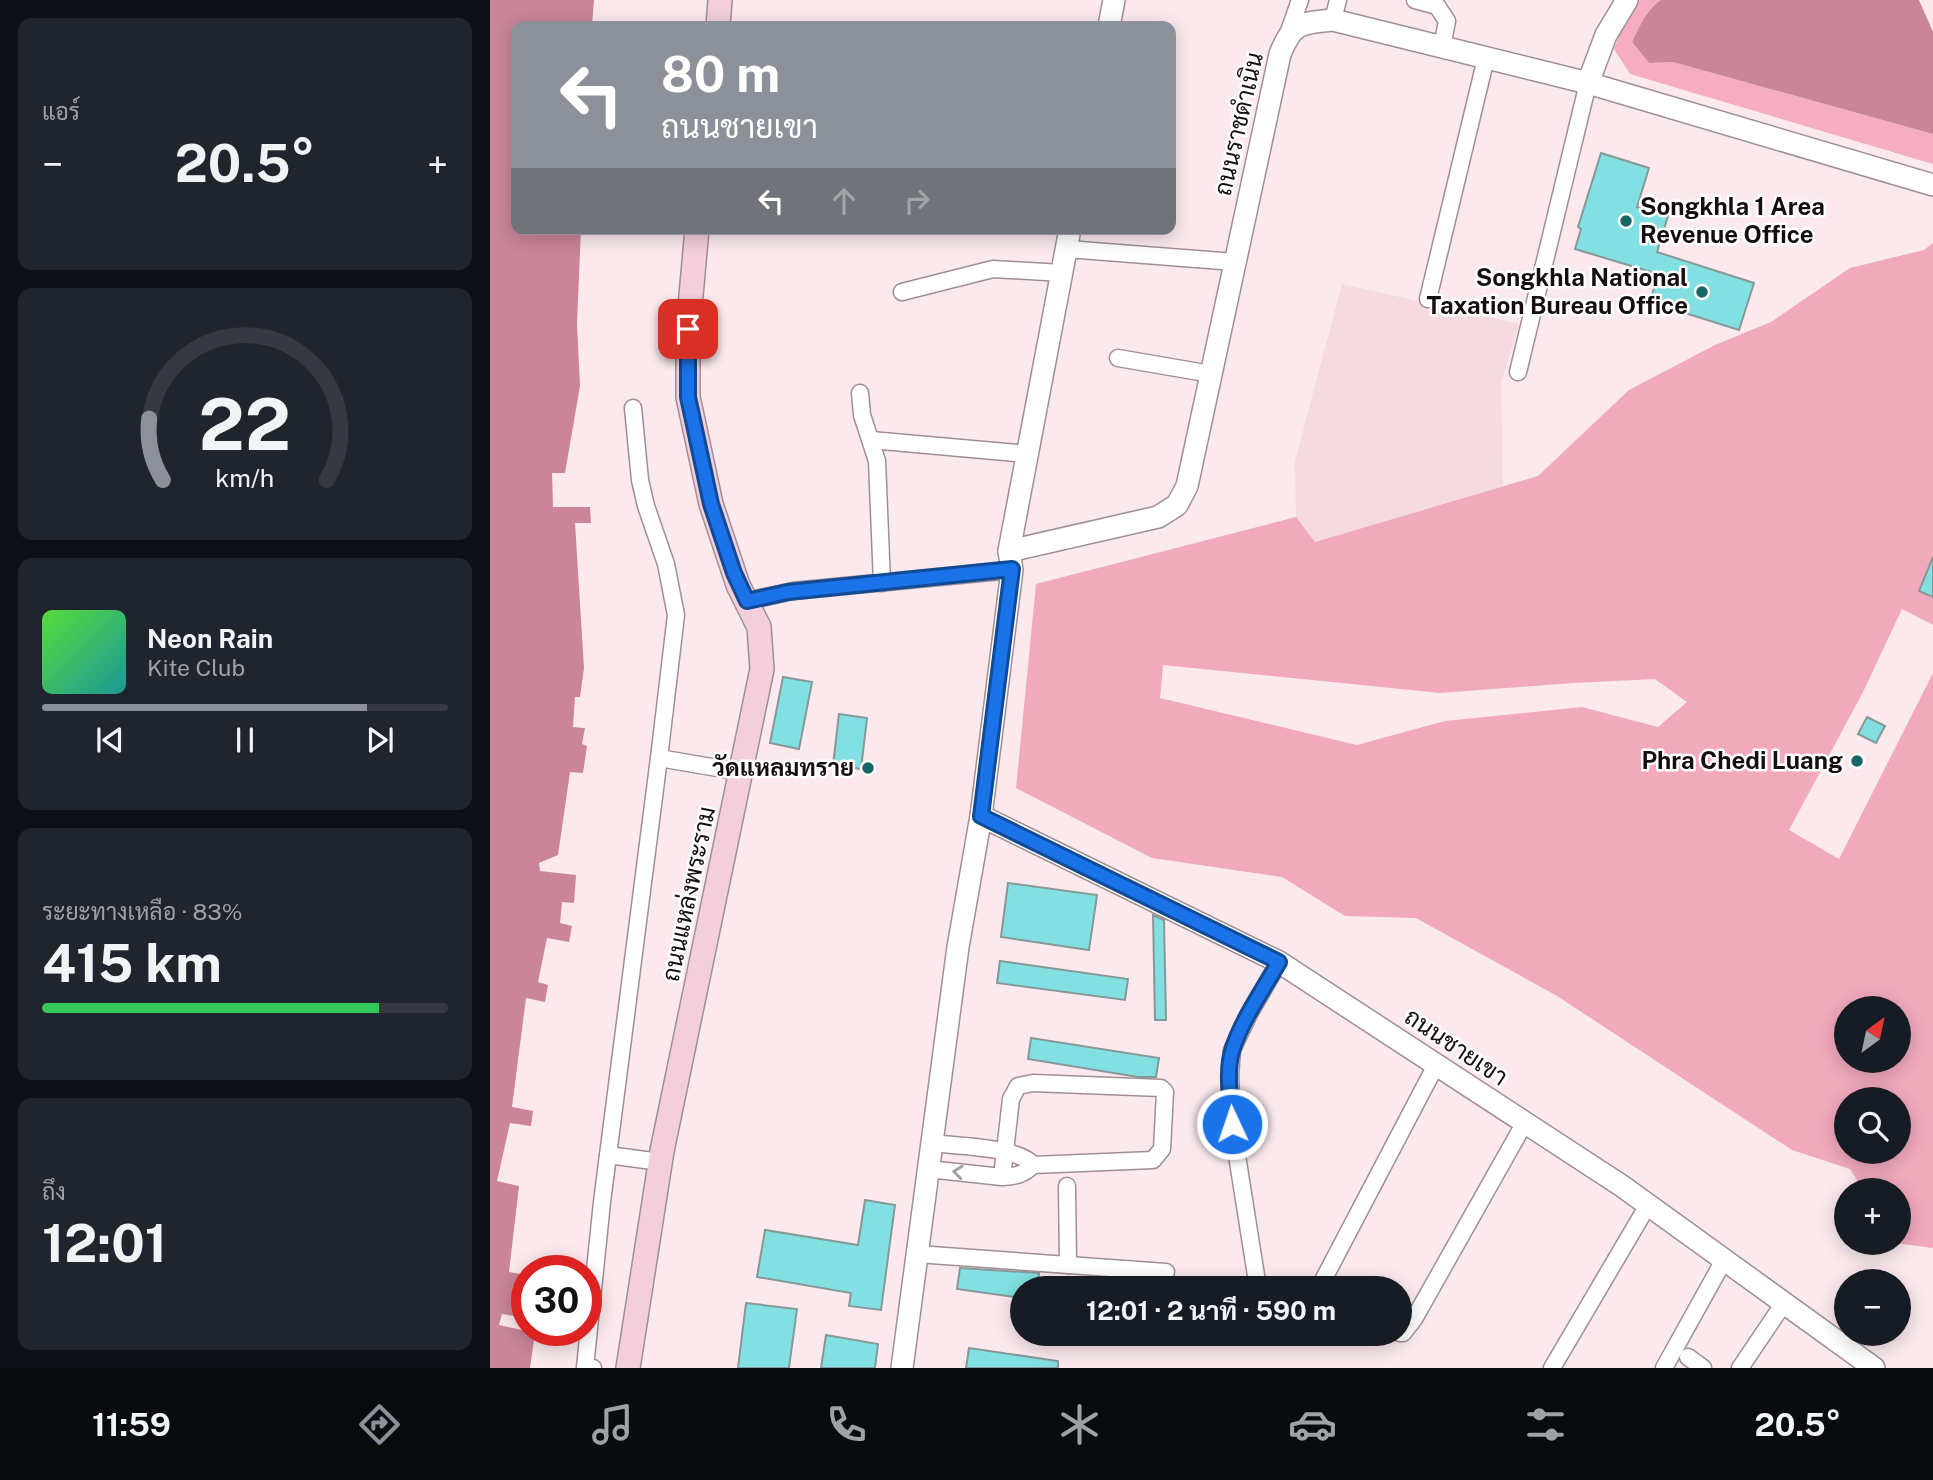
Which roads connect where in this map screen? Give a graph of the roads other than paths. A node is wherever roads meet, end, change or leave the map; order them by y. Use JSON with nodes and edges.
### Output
{"nodes":[{"id":1,"x":720,"y":0,"type":"edge"},
{"id":2,"x":1114,"y":0,"type":"edge"},
{"id":3,"x":1300,"y":0,"type":"edge"},
{"id":4,"x":1415,"y":0,"type":"edge"},
{"id":5,"x":1627,"y":0,"type":"edge"},
{"id":6,"x":1336,"y":10,"type":"edge"},
{"id":7,"x":718,"y":21,"type":"edge"},
{"id":8,"x":1110,"y":21,"type":"edge"},
{"id":9,"x":1288,"y":34,"type":"junction"},
{"id":10,"x":1442,"y":47,"type":"junction"},
{"id":11,"x":1486,"y":58,"type":"junction"},
{"id":12,"x":1588,"y":83,"type":"junction"},
{"id":13,"x":1933,"y":185,"type":"edge"},
{"id":14,"x":696,"y":235,"type":"edge"},
{"id":15,"x":1068,"y":239,"type":"edge"},
{"id":16,"x":1235,"y":262,"type":"junction"},
{"id":17,"x":1062,"y":273,"type":"junction"},
{"id":18,"x":902,"y":292,"type":"dead end"},
{"id":19,"x":1428,"y":299,"type":"dead end"},
{"id":20,"x":1118,"y":358,"type":"dead end"},
{"id":21,"x":1518,"y":372,"type":"dead end"},
{"id":22,"x":1211,"y":374,"type":"junction"},
{"id":23,"x":860,"y":393,"type":"dead end"},
{"id":24,"x":632,"y":408,"type":"dead end"},
{"id":25,"x":871,"y":440,"type":"junction"},
{"id":26,"x":1028,"y":454,"type":"junction"},
{"id":27,"x":1011,"y":560,"type":"junction"},
{"id":28,"x":882,"y":583,"type":"junction"},
{"id":29,"x":747,"y":601,"type":"junction"},
{"id":30,"x":659,"y":758,"type":"junction"},
{"id":31,"x":741,"y":772,"type":"junction"},
{"id":32,"x":981,"y":816,"type":"junction"},
{"id":33,"x":1279,"y":962,"type":"junction"},
{"id":34,"x":1436,"y":1065,"type":"junction"},
{"id":35,"x":1524,"y":1124,"type":"junction"},
{"id":36,"x":932,"y":1143,"type":"junction"},
{"id":37,"x":1004,"y":1152,"type":"junction"},
{"id":38,"x":608,"y":1155,"type":"junction"},
{"id":39,"x":660,"y":1162,"type":"junction"},
{"id":40,"x":1033,"y":1165,"type":"junction"},
{"id":41,"x":928,"y":1169,"type":"junction"},
{"id":42,"x":1002,"y":1177,"type":"junction"},
{"id":43,"x":1067,"y":1186,"type":"dead end"},
{"id":44,"x":1648,"y":1205,"type":"junction"},
{"id":45,"x":917,"y":1254,"type":"junction"},
{"id":46,"x":1724,"y":1260,"type":"junction"},
{"id":47,"x":1069,"y":1265,"type":"junction"},
{"id":48,"x":1166,"y":1272,"type":"dead end"},
{"id":49,"x":1256,"y":1276,"type":"edge"},
{"id":50,"x":1325,"y":1276,"type":"edge"},
{"id":51,"x":1784,"y":1303,"type":"junction"},
{"id":52,"x":1412,"y":1322,"type":"edge"},
{"id":53,"x":1688,"y":1357,"type":"dead end"},
{"id":54,"x":584,"y":1368,"type":"edge"},
{"id":55,"x":593,"y":1368,"type":"edge"},
{"id":56,"x":628,"y":1368,"type":"edge"},
{"id":57,"x":902,"y":1368,"type":"edge"},
{"id":58,"x":1552,"y":1368,"type":"edge"},
{"id":59,"x":1664,"y":1368,"type":"edge"},
{"id":60,"x":1703,"y":1368,"type":"edge"},
{"id":61,"x":1740,"y":1368,"type":"edge"},
{"id":62,"x":1874,"y":1368,"type":"edge"}],
"edges":[{"from":1,"to":7,"type":"main road"},
{"from":2,"to":8,"type":"street"},
{"from":3,"to":9,"type":"street"},
{"from":4,"to":10,"type":"street"},
{"from":5,"to":12,"type":"street"},
{"from":6,"to":9,"type":"street","name":"ถนนราชดำเนิน"},
{"from":6,"to":10,"type":"street","name":"ถนนราชดำเนิน"},
{"from":9,"to":16,"type":"street","name":"ถนนราชดำเนิน"},
{"from":10,"to":11,"type":"street","name":"ถนนราชดำเนิน"},
{"from":11,"to":12,"type":"street","name":"ถนนราชดำเนิน"},
{"from":11,"to":19,"type":"street"},
{"from":12,"to":13,"type":"street","name":"ถนนราชดำเนิน"},
{"from":12,"to":21,"type":"street"},
{"from":14,"to":29,"type":"main road","name":"ถนนแหล่งพระราม"},
{"from":15,"to":16,"type":"street"},
{"from":15,"to":17,"type":"street"},
{"from":16,"to":22,"type":"street","name":"ถนนราชดำเนิน"},
{"from":17,"to":18,"type":"street"},
{"from":17,"to":26,"type":"street"},
{"from":20,"to":22,"type":"street"},
{"from":22,"to":27,"type":"street","name":"ถนนราชดำเนิน"},
{"from":23,"to":25,"type":"street"},
{"from":24,"to":30,"type":"street"},
{"from":25,"to":26,"type":"street"},
{"from":25,"to":28,"type":"street"},
{"from":26,"to":27,"type":"street"},
{"from":27,"to":28,"type":"street"},
{"from":27,"to":32,"type":"street"},
{"from":28,"to":29,"type":"street"},
{"from":29,"to":31,"type":"main road","name":"ถนนแหล่งพระราม"},
{"from":30,"to":31,"type":"street"},
{"from":30,"to":38,"type":"street"},
{"from":31,"to":39,"type":"main road","name":"ถนนแหล่งพระราม"},
{"from":32,"to":33,"type":"street","name":"ถนนชายเขา"},
{"from":32,"to":36,"type":"street"},
{"from":33,"to":34,"type":"street","name":"ถนนชายเขา"},
{"from":33,"to":49,"type":"street"},
{"from":34,"to":35,"type":"street","name":"ถนนชายเขา"},
{"from":34,"to":50,"type":"street"},
{"from":35,"to":44,"type":"street","name":"ถนนชายเขา"},
{"from":35,"to":52,"type":"street"},
{"from":36,"to":37,"type":"street"},
{"from":36,"to":41,"type":"street"},
{"from":37,"to":40,"type":"street"},
{"from":37,"to":40,"type":"street"},
{"from":37,"to":42,"type":"street"},
{"from":38,"to":39,"type":"street"},
{"from":38,"to":54,"type":"street"},
{"from":39,"to":56,"type":"main road","name":"ถนนแหล่งพระราม"},
{"from":40,"to":42,"type":"street"},
{"from":42,"to":41,"type":"street","one_way":true},
{"from":41,"to":45,"type":"street"},
{"from":43,"to":47,"type":"street"},
{"from":44,"to":46,"type":"street","name":"ถนนชายเขา"},
{"from":44,"to":58,"type":"street"},
{"from":45,"to":47,"type":"street"},
{"from":45,"to":57,"type":"street"},
{"from":46,"to":51,"type":"street","name":"ถนนชายเขา"},
{"from":46,"to":59,"type":"street"},
{"from":47,"to":48,"type":"street"},
{"from":51,"to":61,"type":"street"},
{"from":51,"to":62,"type":"street","name":"ถนนชายเขา"},
{"from":53,"to":60,"type":"street"},
{"from":54,"to":55,"type":"street"}]}
